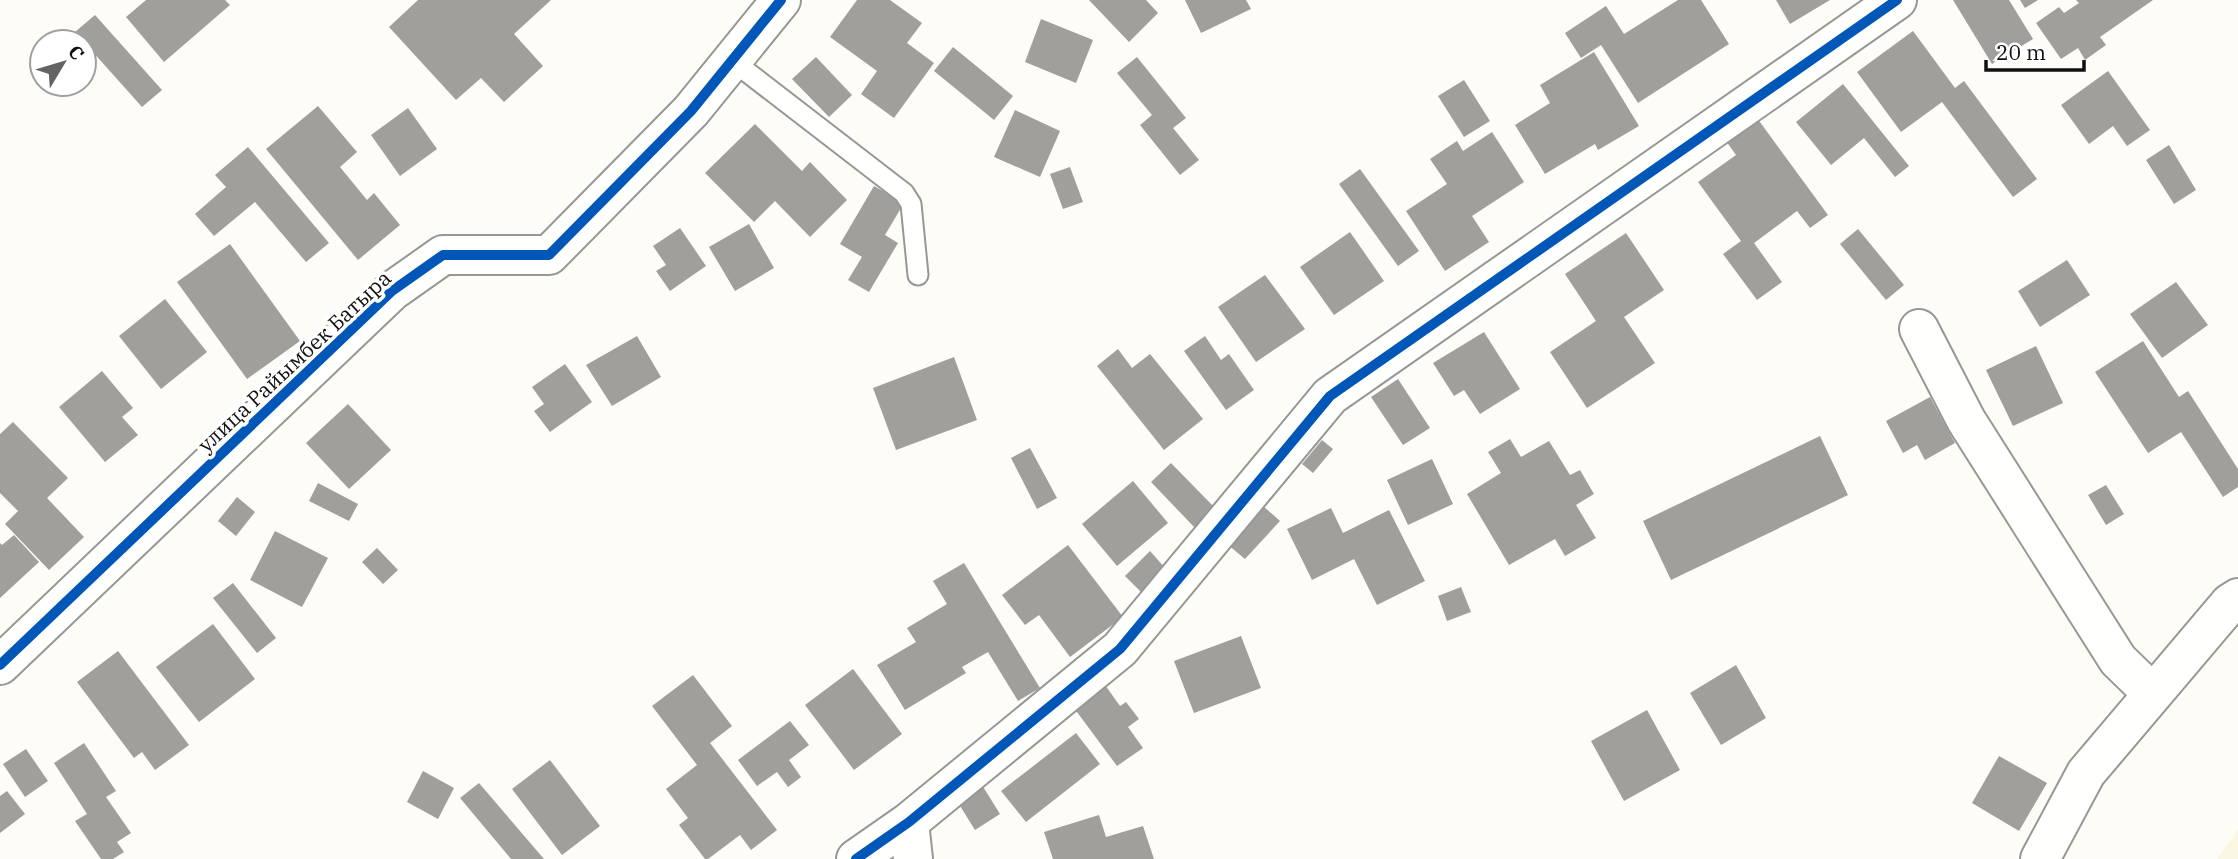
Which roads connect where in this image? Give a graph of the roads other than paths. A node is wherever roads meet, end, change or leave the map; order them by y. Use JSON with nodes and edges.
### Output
{"nodes":[{"id":1,"x":781,"y":0,"type":"edge"},
{"id":2,"x":1897,"y":0,"type":"edge"},
{"id":3,"x":734,"y":62,"type":"junction"},
{"id":4,"x":918,"y":275,"type":"dead end"},
{"id":5,"x":1919,"y":329,"type":"dead end"},
{"id":6,"x":2238,"y":598,"type":"edge"},
{"id":7,"x":0,"y":665,"type":"edge"},
{"id":8,"x":2152,"y":694,"type":"junction"},
{"id":9,"x":911,"y":841,"type":"edge"},
{"id":10,"x":856,"y":859,"type":"edge"},
{"id":11,"x":2040,"y":859,"type":"edge"}],
"edges":[{"from":1,"to":3,"type":"street","name":"улица Райымбек Батыра"},
{"from":2,"to":9,"type":"street"},
{"from":3,"to":4,"type":"lane"},
{"from":3,"to":7,"type":"street","name":"улица Райымбек Батыра"},
{"from":5,"to":8,"type":"street"},
{"from":6,"to":8,"type":"street"},
{"from":8,"to":11,"type":"street"},
{"from":9,"to":10,"type":"street"}]}
